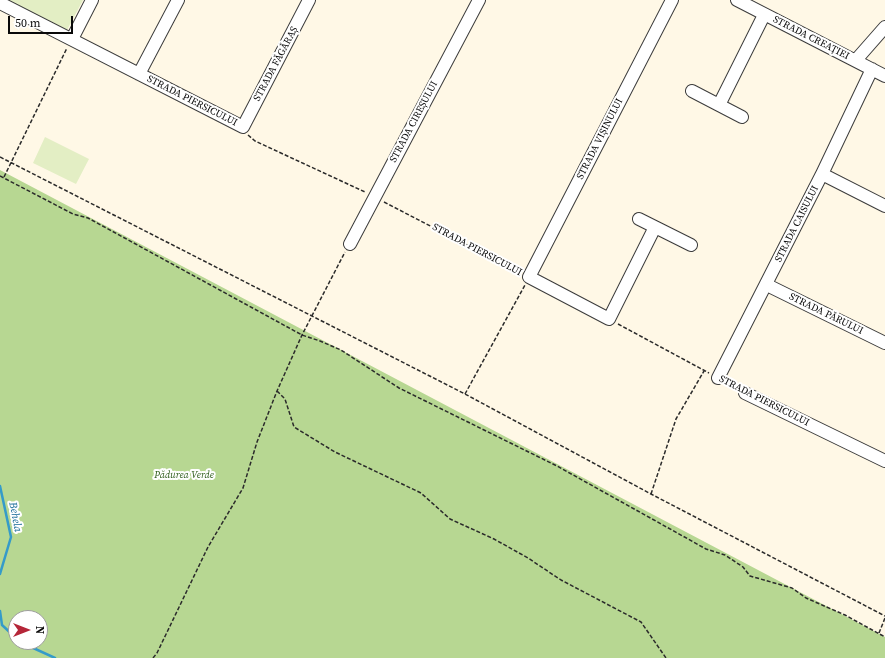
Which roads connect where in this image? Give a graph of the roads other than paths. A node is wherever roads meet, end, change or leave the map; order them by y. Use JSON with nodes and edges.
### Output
{"nodes":[{"id":1,"x":92,"y":0,"type":"edge"},
{"id":2,"x":178,"y":0,"type":"edge"},
{"id":3,"x":309,"y":0,"type":"edge"},
{"id":4,"x":479,"y":0,"type":"edge"},
{"id":5,"x":672,"y":0,"type":"edge"},
{"id":6,"x":737,"y":0,"type":"edge"},
{"id":7,"x":0,"y":3,"type":"edge"},
{"id":8,"x":764,"y":15,"type":"junction"},
{"id":9,"x":885,"y":27,"type":"edge"},
{"id":10,"x":72,"y":39,"type":"junction"},
{"id":11,"x":856,"y":60,"type":"junction"},
{"id":12,"x":872,"y":69,"type":"junction"},
{"id":13,"x":139,"y":74,"type":"junction"},
{"id":14,"x":885,"y":76,"type":"edge"},
{"id":15,"x":692,"y":91,"type":"dead end"},
{"id":16,"x":719,"y":104,"type":"junction"},
{"id":17,"x":742,"y":116,"type":"dead end"},
{"id":18,"x":243,"y":127,"type":"joint"},
{"id":19,"x":822,"y":174,"type":"junction"},
{"id":20,"x":885,"y":206,"type":"edge"},
{"id":21,"x":639,"y":219,"type":"dead end"},
{"id":22,"x":655,"y":227,"type":"junction"},
{"id":23,"x":350,"y":244,"type":"road end"},
{"id":24,"x":691,"y":245,"type":"dead end"},
{"id":25,"x":529,"y":277,"type":"joint"},
{"id":26,"x":767,"y":285,"type":"junction"},
{"id":27,"x":885,"y":343,"type":"edge"},
{"id":28,"x":718,"y":378,"type":"road end"},
{"id":29,"x":745,"y":393,"type":"road end"},
{"id":30,"x":885,"y":461,"type":"edge"}],
"edges":[{"from":1,"to":10,"type":"street"},
{"from":2,"to":13,"type":"street"},
{"from":3,"to":18,"type":"street","name":"STRADA FĂGĂRAȘ"},
{"from":4,"to":23,"type":"street","name":"STRADA CIREȘULUI"},
{"from":5,"to":25,"type":"street","name":"STRADA VIȘINULUI"},
{"from":6,"to":8,"type":"street","name":"STRADA CREAȚIEI"},
{"from":7,"to":10,"type":"street","name":"STRADA PIERSICULUI"},
{"from":8,"to":11,"type":"street","name":"STRADA CREAȚIEI"},
{"from":8,"to":16,"type":"street"},
{"from":9,"to":11,"type":"street"},
{"from":10,"to":13,"type":"street","name":"STRADA PIERSICULUI"},
{"from":11,"to":12,"type":"street","name":"STRADA CREAȚIEI"},
{"from":12,"to":14,"type":"street","name":"STRADA CREAȚIEI"},
{"from":12,"to":19,"type":"street","name":"STRADA CAISULUI"},
{"from":13,"to":18,"type":"street","name":"STRADA PIERSICULUI"},
{"from":15,"to":16,"type":"street"},
{"from":16,"to":17,"type":"street"},
{"from":19,"to":20,"type":"street"},
{"from":19,"to":26,"type":"street","name":"STRADA CAISULUI"},
{"from":21,"to":22,"type":"street"},
{"from":22,"to":24,"type":"street"},
{"from":22,"to":25,"type":"street","name":"STRADA PIERSICULUI"},
{"from":26,"to":27,"type":"street","name":"STRADA PĂRULUI"},
{"from":26,"to":28,"type":"street","name":"STRADA CAISULUI"},
{"from":29,"to":30,"type":"street","name":"STRADA PIERSICULUI"}]}
